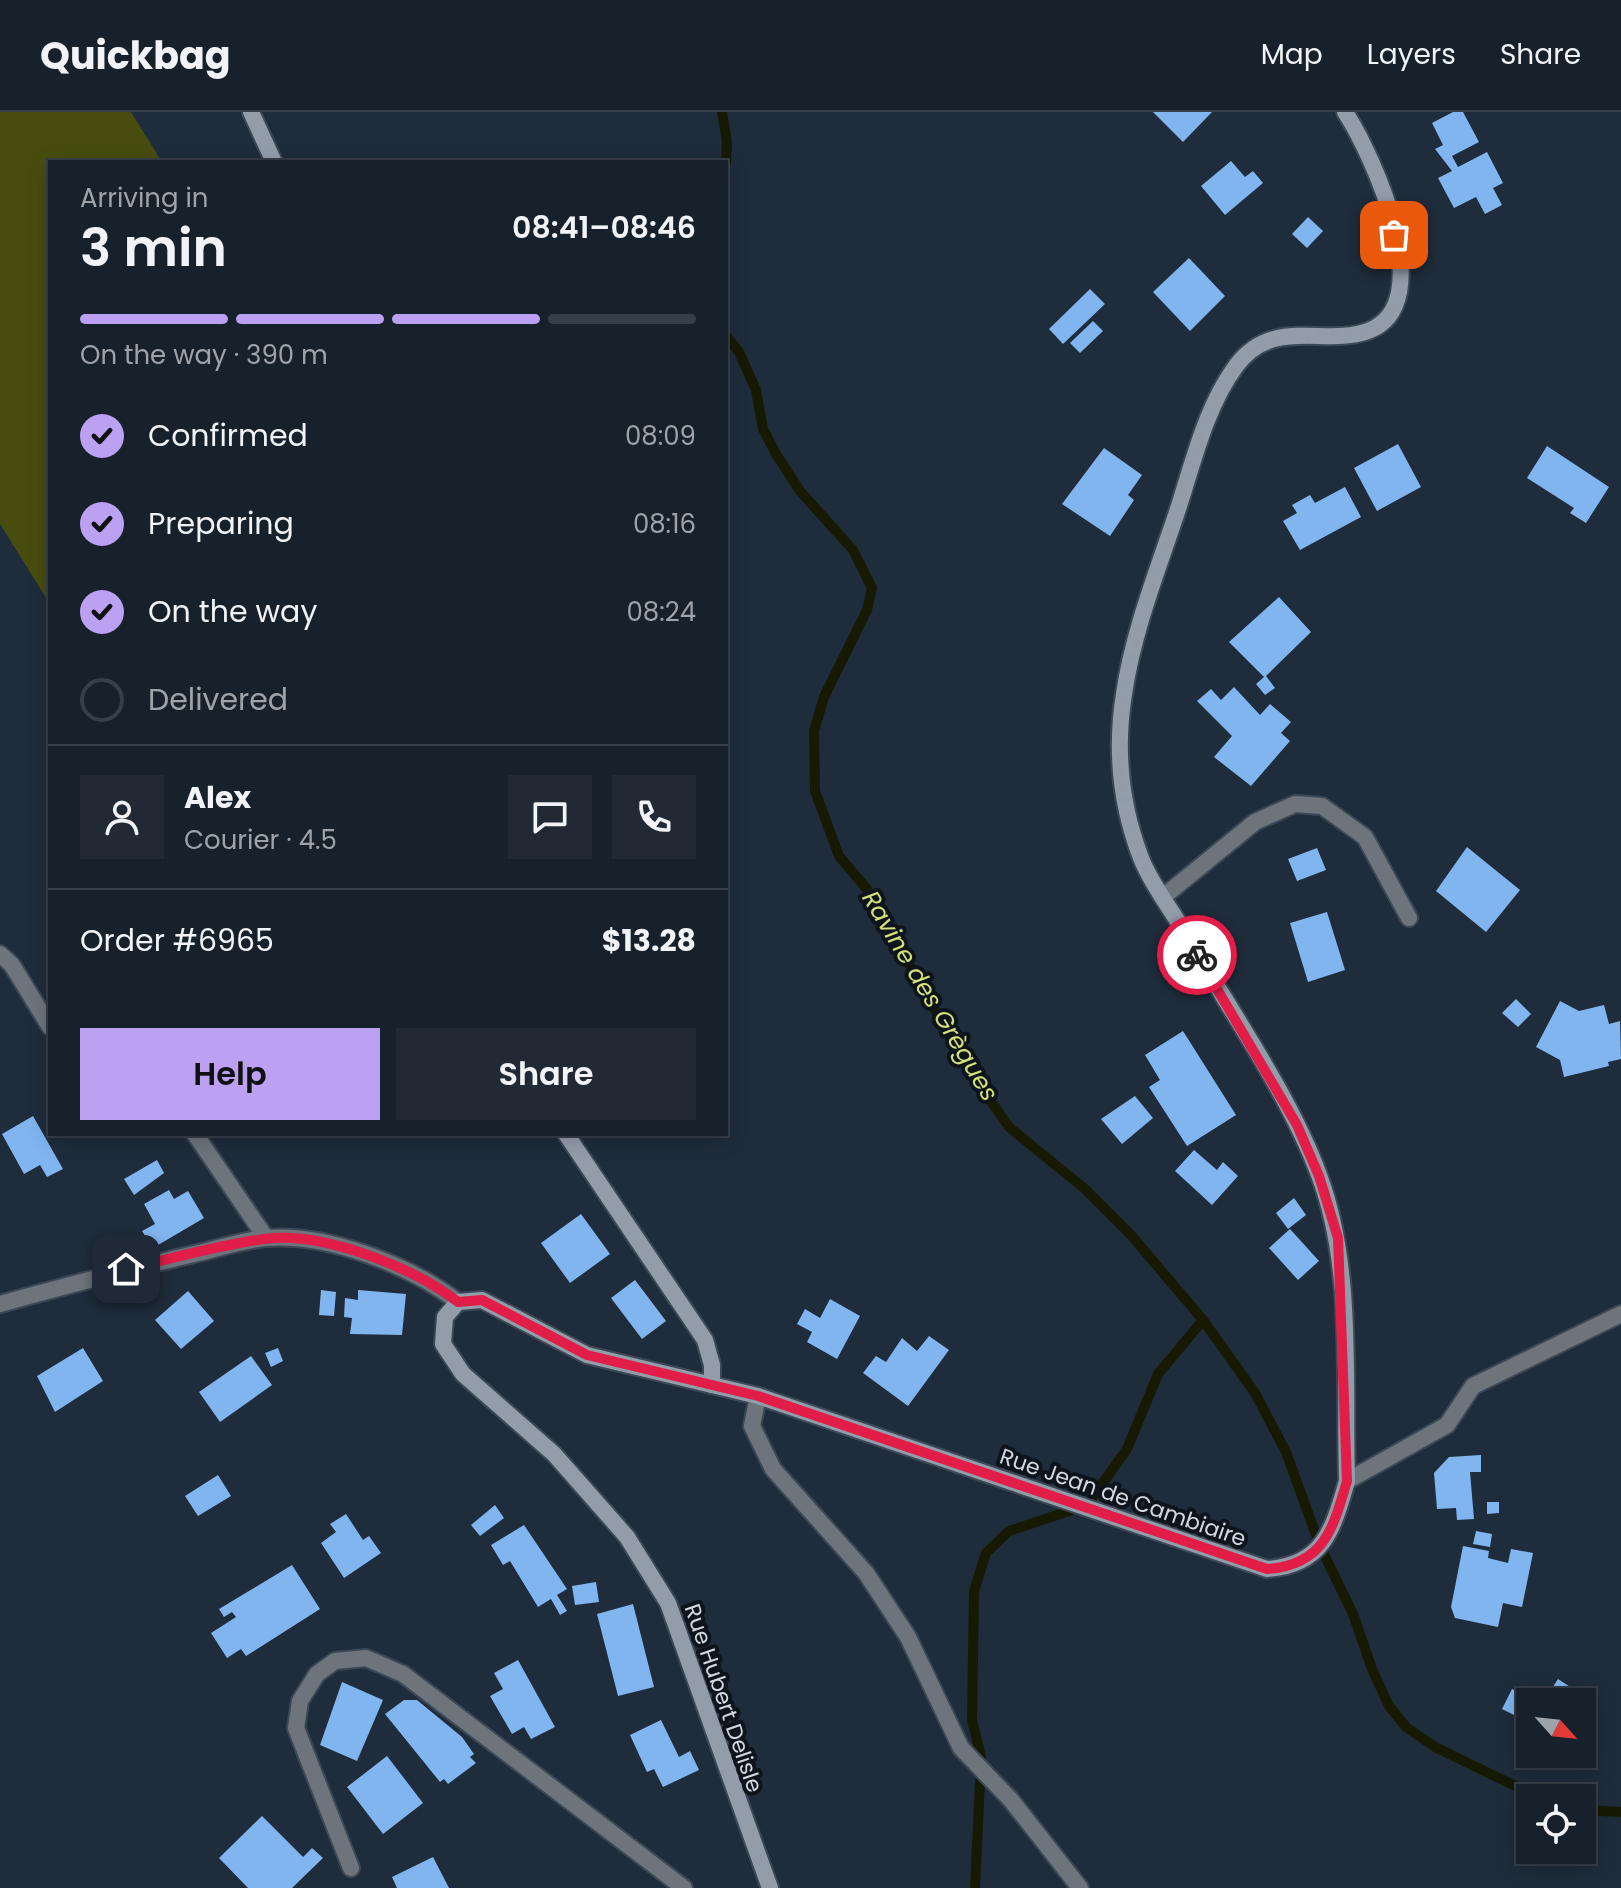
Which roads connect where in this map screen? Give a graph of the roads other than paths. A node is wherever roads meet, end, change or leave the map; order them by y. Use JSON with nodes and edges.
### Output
{"nodes":[{"id":1,"x":251,"y":112,"type":"edge"},
{"id":2,"x":1345,"y":112,"type":"edge"},
{"id":3,"x":273,"y":160,"type":"edge"},
{"id":4,"x":1163,"y":897,"type":"junction"},
{"id":5,"x":1409,"y":918,"type":"dead end"},
{"id":6,"x":0,"y":954,"type":"edge"},
{"id":7,"x":48,"y":1024,"type":"edge"},
{"id":8,"x":196,"y":1136,"type":"edge"},
{"id":9,"x":567,"y":1136,"type":"edge"},
{"id":10,"x":266,"y":1238,"type":"junction"},
{"id":11,"x":458,"y":1302,"type":"junction"},
{"id":12,"x":0,"y":1304,"type":"edge"},
{"id":13,"x":1621,"y":1314,"type":"edge"},
{"id":14,"x":712,"y":1385,"type":"junction"},
{"id":15,"x":758,"y":1396,"type":"junction"},
{"id":16,"x":1347,"y":1481,"type":"junction"},
{"id":17,"x":351,"y":1868,"type":"dead end"},
{"id":18,"x":684,"y":1888,"type":"edge"},
{"id":19,"x":770,"y":1888,"type":"edge"},
{"id":20,"x":1080,"y":1888,"type":"edge"}],
"edges":[{"from":1,"to":3,"type":"main road"},
{"from":2,"to":4,"type":"main road","name":"Rue Jean de Cambiaire"},
{"from":4,"to":5,"type":"street"},
{"from":4,"to":16,"type":"main road","name":"Rue Jean de Cambiaire"},
{"from":6,"to":7,"type":"street"},
{"from":8,"to":10,"type":"street"},
{"from":9,"to":14,"type":"main road"},
{"from":10,"to":11,"type":"street"},
{"from":10,"to":12,"type":"street"},
{"from":11,"to":14,"type":"main road"},
{"from":11,"to":19,"type":"main road","name":"Rue Hubert Delisle"},
{"from":13,"to":16,"type":"street"},
{"from":14,"to":15,"type":"main road"},
{"from":15,"to":16,"type":"main road","name":"Rue Jean de Cambiaire"},
{"from":15,"to":20,"type":"street"},
{"from":17,"to":18,"type":"street"}]}
